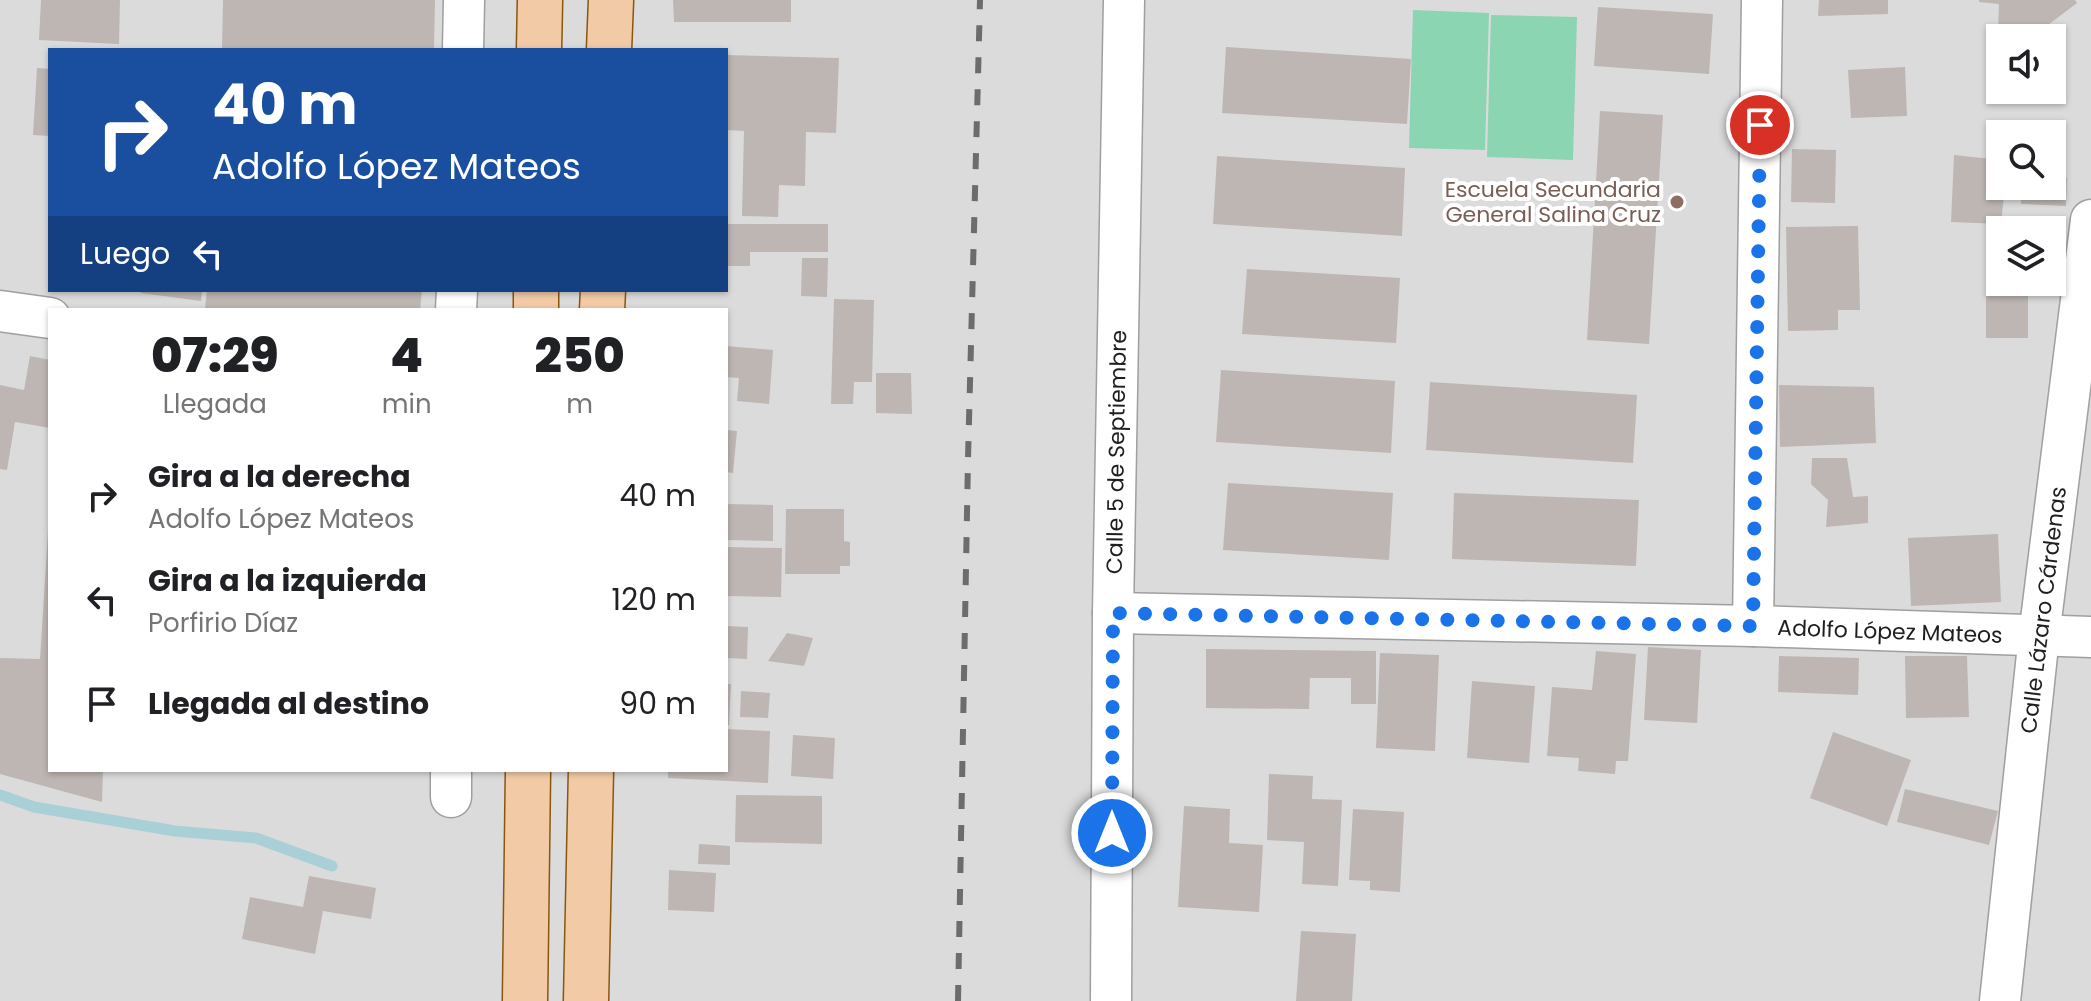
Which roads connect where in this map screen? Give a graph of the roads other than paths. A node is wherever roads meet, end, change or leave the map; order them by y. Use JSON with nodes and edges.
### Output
{"nodes":[{"id":1,"x":464,"y":0,"type":"edge"},
{"id":2,"x":540,"y":0,"type":"edge"},
{"id":3,"x":611,"y":0,"type":"edge"},
{"id":4,"x":1124,"y":0,"type":"edge"},
{"id":5,"x":1762,"y":0,"type":"edge"},
{"id":6,"x":463,"y":48,"type":"edge"},
{"id":7,"x":539,"y":48,"type":"edge"},
{"id":8,"x":609,"y":48,"type":"edge"},
{"id":9,"x":2091,"y":220,"type":"edge"},
{"id":10,"x":0,"y":311,"type":"edge"},
{"id":11,"x":48,"y":318,"type":"edge"},
{"id":12,"x":1113,"y":613,"type":"junction"},
{"id":13,"x":1753,"y":626,"type":"junction"},
{"id":14,"x":2039,"y":636,"type":"junction"},
{"id":15,"x":2091,"y":637,"type":"edge"},
{"id":16,"x":528,"y":772,"type":"edge"},
{"id":17,"x":591,"y":772,"type":"edge"},
{"id":18,"x":525,"y":1001,"type":"edge"},
{"id":19,"x":586,"y":1001,"type":"edge"},
{"id":20,"x":1111,"y":1001,"type":"edge"},
{"id":21,"x":2000,"y":1001,"type":"edge"}],
"edges":[{"from":1,"to":6,"type":"street"},
{"from":2,"to":7,"type":"main road"},
{"from":3,"to":8,"type":"main road"},
{"from":4,"to":12,"type":"street","name":"Calle 5 de Septiembre"},
{"from":5,"to":13,"type":"street"},
{"from":9,"to":14,"type":"street","name":"Calle Lázaro Cárdenas"},
{"from":10,"to":11,"type":"street"},
{"from":12,"to":13,"type":"street","name":"Adolfo López Mateos"},
{"from":12,"to":20,"type":"street","name":"Calle 5 de Septiembre"},
{"from":13,"to":14,"type":"street","name":"Adolfo López Mateos"},
{"from":14,"to":15,"type":"street","name":"Adolfo López Mateos"},
{"from":14,"to":21,"type":"street","name":"Calle Lázaro Cárdenas"},
{"from":16,"to":18,"type":"main road"},
{"from":17,"to":19,"type":"main road"}]}
